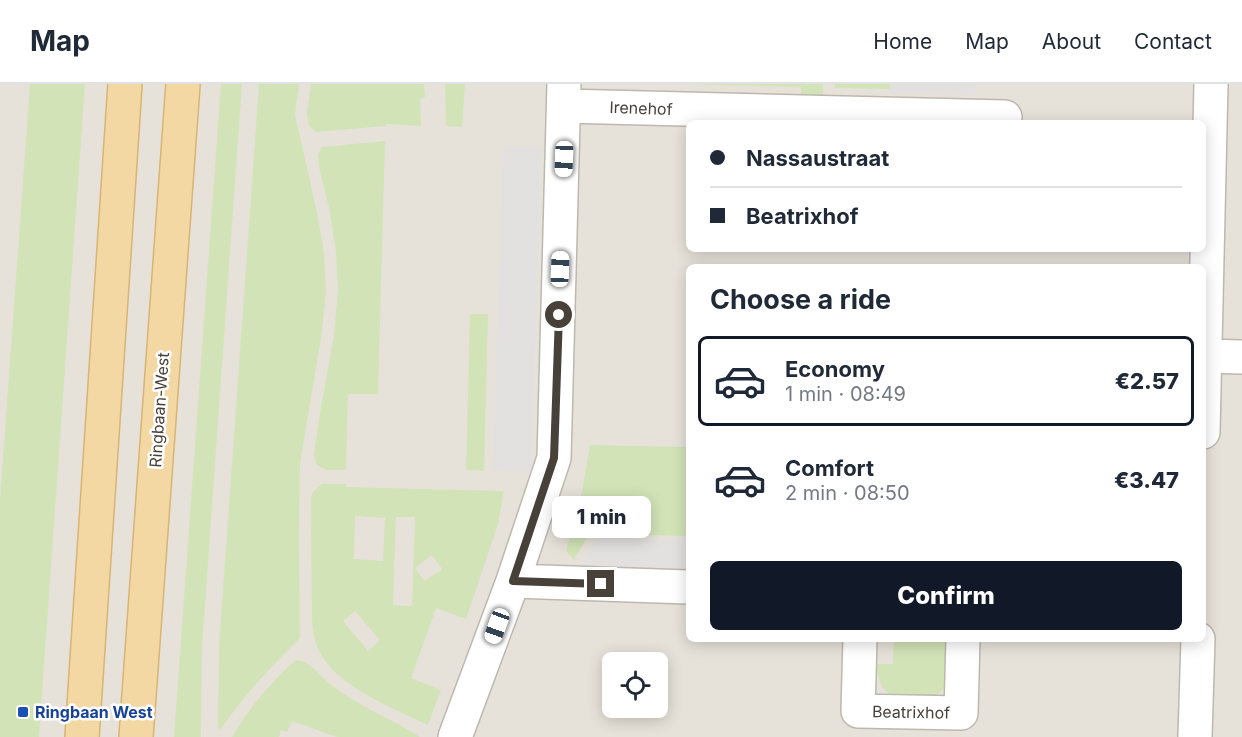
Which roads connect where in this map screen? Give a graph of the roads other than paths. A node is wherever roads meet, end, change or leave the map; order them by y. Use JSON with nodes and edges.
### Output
{"nodes":[{"id":1,"x":125,"y":84,"type":"edge"},
{"id":2,"x":183,"y":84,"type":"edge"},
{"id":3,"x":1211,"y":84,"type":"edge"},
{"id":4,"x":564,"y":95,"type":"edge"},
{"id":5,"x":1005,"y":117,"type":"dead end"},
{"id":6,"x":1206,"y":311,"type":"edge"},
{"id":7,"x":1206,"y":356,"type":"edge"},
{"id":8,"x":1242,"y":357,"type":"edge"},
{"id":9,"x":513,"y":581,"type":"junction"},
{"id":10,"x":686,"y":587,"type":"edge"},
{"id":11,"x":860,"y":642,"type":"edge"},
{"id":12,"x":963,"y":642,"type":"edge"},
{"id":13,"x":1197,"y":642,"type":"edge"},
{"id":14,"x":82,"y":737,"type":"edge"},
{"id":15,"x":136,"y":737,"type":"edge"},
{"id":16,"x":455,"y":737,"type":"edge"},
{"id":17,"x":1195,"y":737,"type":"edge"}],
"edges":[{"from":1,"to":14,"type":"main road"},
{"from":2,"to":15,"type":"main road","name":"Ringbaan-West"},
{"from":3,"to":6,"type":"street"},
{"from":4,"to":5,"type":"street","name":"Irenehof"},
{"from":4,"to":9,"type":"street"},
{"from":7,"to":8,"type":"street"},
{"from":9,"to":10,"type":"street"},
{"from":9,"to":16,"type":"street"},
{"from":11,"to":12,"type":"street","name":"Beatrixhof"},
{"from":13,"to":17,"type":"street"}]}
